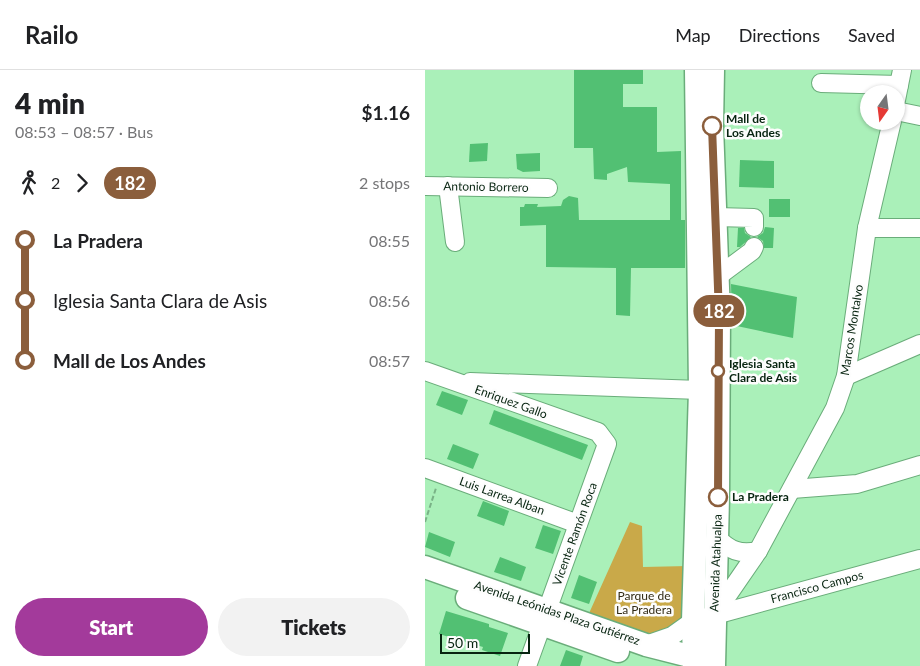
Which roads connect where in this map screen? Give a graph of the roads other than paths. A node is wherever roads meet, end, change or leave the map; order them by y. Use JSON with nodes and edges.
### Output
{"nodes":[{"id":1,"x":696,"y":70,"type":"edge"},
{"id":2,"x":713,"y":70,"type":"edge"},
{"id":3,"x":821,"y":83,"type":"dead end"},
{"id":4,"x":899,"y":85,"type":"edge"},
{"id":5,"x":905,"y":113,"type":"edge"},
{"id":6,"x":920,"y":116,"type":"edge"},
{"id":7,"x":890,"y":130,"type":"edge"},
{"id":8,"x":425,"y":186,"type":"edge"},
{"id":9,"x":448,"y":186,"type":"junction"},
{"id":10,"x":548,"y":188,"type":"dead end"},
{"id":11,"x":716,"y":217,"type":"junction"},
{"id":12,"x":754,"y":227,"type":"dead end"},
{"id":13,"x":867,"y":228,"type":"junction"},
{"id":14,"x":920,"y":228,"type":"edge"},
{"id":15,"x":455,"y":242,"type":"dead end"},
{"id":16,"x":753,"y":247,"type":"dead end"},
{"id":17,"x":717,"y":277,"type":"junction"},
{"id":18,"x":920,"y":344,"type":"edge"},
{"id":19,"x":425,"y":371,"type":"edge"},
{"id":20,"x":845,"y":376,"type":"junction"},
{"id":21,"x":453,"y":381,"type":"junction"},
{"id":22,"x":699,"y":390,"type":"junction"},
{"id":23,"x":598,"y":432,"type":"joint"},
{"id":24,"x":920,"y":465,"type":"edge"},
{"id":25,"x":433,"y":471,"type":"edge"},
{"id":26,"x":792,"y":490,"type":"junction"},
{"id":27,"x":578,"y":524,"type":"junction"},
{"id":28,"x":717,"y":538,"type":"junction"},
{"id":29,"x":758,"y":551,"type":"junction"},
{"id":30,"x":920,"y":559,"type":"edge"},
{"id":31,"x":425,"y":568,"type":"edge"},
{"id":32,"x":425,"y":584,"type":"edge"},
{"id":33,"x":545,"y":617,"type":"junction"},
{"id":34,"x":703,"y":618,"type":"junction"},
{"id":35,"x":646,"y":645,"type":"junction"},
{"id":36,"x":699,"y":664,"type":"edge"},
{"id":37,"x":527,"y":666,"type":"edge"}],
"edges":[{"from":1,"to":22,"type":"main road","name":"Avenida Atahualpa"},
{"from":2,"to":11,"type":"main road","name":"Avenida Atahualpa"},
{"from":3,"to":4,"type":"street"},
{"from":5,"to":6,"type":"street"},
{"from":7,"to":13,"type":"street","name":"Marcos Montalvo"},
{"from":8,"to":9,"type":"street","name":"Antonio Borrero"},
{"from":9,"to":10,"type":"street","name":"Antonio Borrero"},
{"from":9,"to":15,"type":"street"},
{"from":11,"to":12,"type":"street"},
{"from":11,"to":17,"type":"main road","name":"Avenida Atahualpa"},
{"from":13,"to":14,"type":"street"},
{"from":13,"to":20,"type":"street","name":"Marcos Montalvo"},
{"from":16,"to":17,"type":"street"},
{"from":17,"to":28,"type":"main road","name":"Avenida Atahualpa"},
{"from":18,"to":20,"type":"street"},
{"from":19,"to":21,"type":"street","name":"Enriquez Gallo"},
{"from":20,"to":26,"type":"street","name":"Marcos Montalvo"},
{"from":21,"to":22,"type":"street"},
{"from":21,"to":23,"type":"street","name":"Enriquez Gallo"},
{"from":22,"to":34,"type":"main road","name":"Avenida Atahualpa"},
{"from":23,"to":27,"type":"street","name":"Vicente Ramón Roca"},
{"from":24,"to":26,"type":"street"},
{"from":25,"to":27,"type":"street","name":"Luis Larrea Alban"},
{"from":26,"to":29,"type":"street","name":"Marcos Montalvo"},
{"from":27,"to":33,"type":"street","name":"Vicente Ramón Roca"},
{"from":28,"to":29,"type":"street"},
{"from":28,"to":34,"type":"main road","name":"Avenida Atahualpa"},
{"from":29,"to":34,"type":"street","name":"Marcos Montalvo"},
{"from":30,"to":34,"type":"street","name":"Francisco Campos"},
{"from":31,"to":33,"type":"main road","name":"Avenida Leónidas Plaza Gutiérrez"},
{"from":32,"to":33,"type":"main road","name":"Avenida Leónidas Plaza Gutiérrez"},
{"from":33,"to":35,"type":"main road","name":"Avenida Leónidas Plaza Gutiérrez"},
{"from":33,"to":36,"type":"main road","name":"Avenida Leónidas Plaza Gutiérrez"},
{"from":33,"to":37,"type":"street","name":"Vicente Ramón Roca"},
{"from":34,"to":35,"type":"street","name":"Avenida Leónidas Plaza Gutiérrez"},
{"from":34,"to":36,"type":"main road","name":"Avenida Atahualpa"},
{"from":35,"to":36,"type":"main road"}]}
